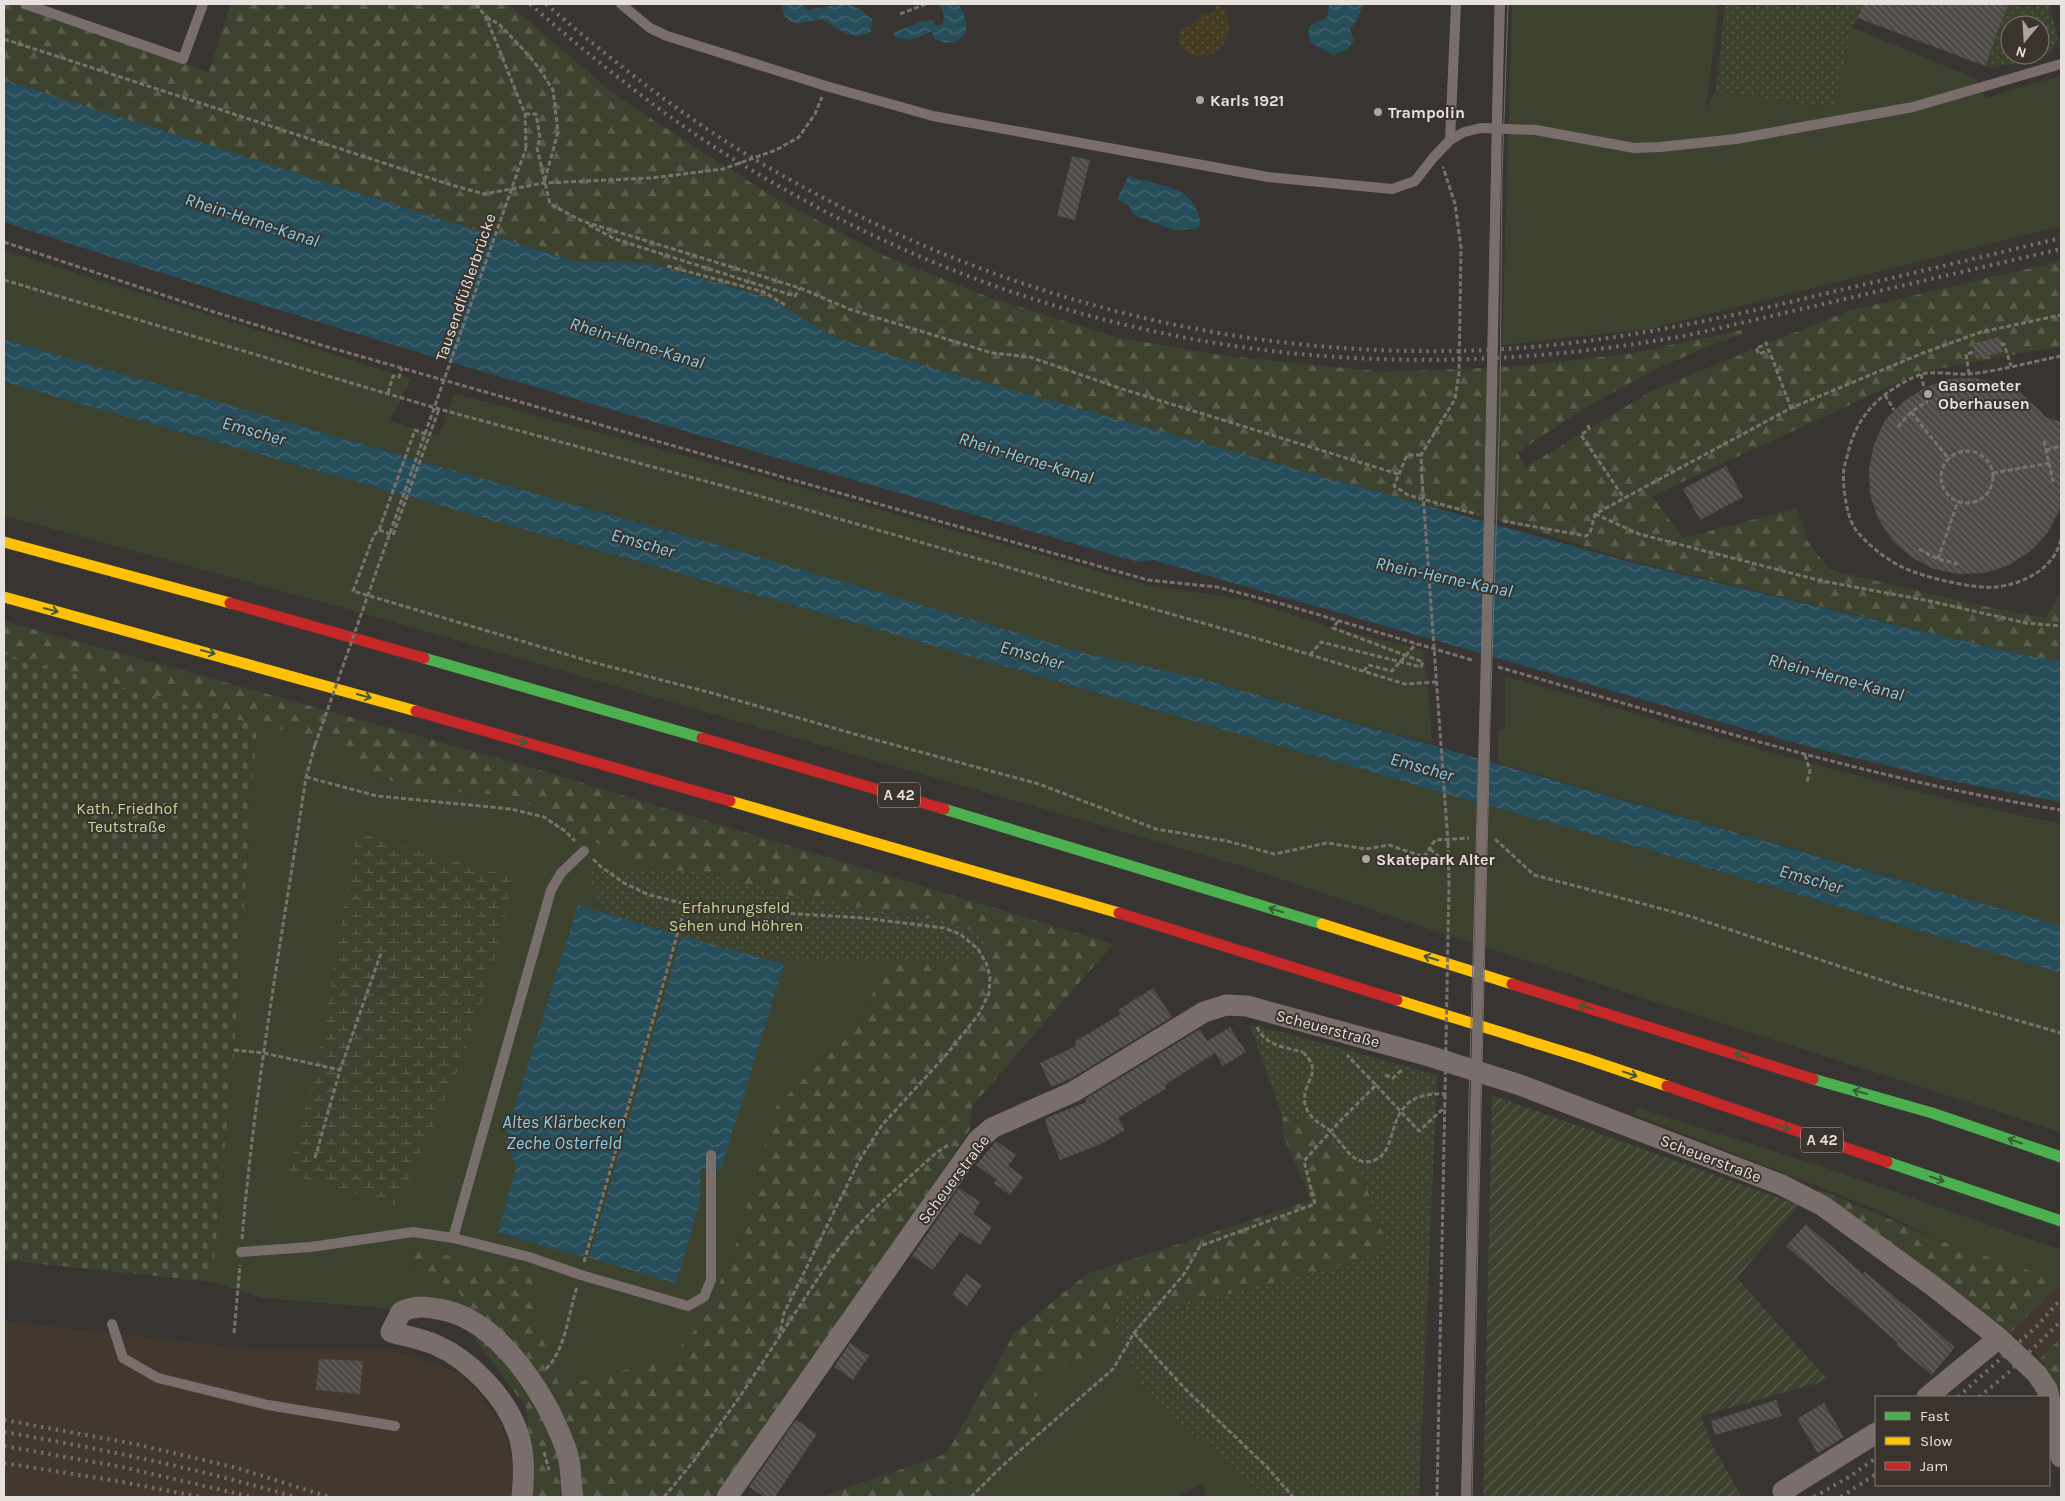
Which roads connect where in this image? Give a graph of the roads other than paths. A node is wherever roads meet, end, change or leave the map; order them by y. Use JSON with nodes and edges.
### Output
{"nodes":[{"id":1,"x":25,"y":4,"type":"edge"},
{"id":2,"x":203,"y":4,"type":"edge"},
{"id":3,"x":621,"y":4,"type":"edge"},
{"id":4,"x":1456,"y":4,"type":"edge"},
{"id":5,"x":1500,"y":4,"type":"edge"},
{"id":6,"x":2061,"y":64,"type":"edge"},
{"id":7,"x":1450,"y":140,"type":"junction"},
{"id":8,"x":4,"y":542,"type":"edge"},
{"id":9,"x":4,"y":597,"type":"edge"},
{"id":10,"x":584,"y":851,"type":"road end"},
{"id":11,"x":711,"y":1155,"type":"dead end"},
{"id":12,"x":2061,"y":1157,"type":"edge"},
{"id":13,"x":2061,"y":1221,"type":"edge"},
{"id":14,"x":453,"y":1238,"type":"junction"},
{"id":15,"x":241,"y":1252,"type":"road end"},
{"id":16,"x":112,"y":1324,"type":"dead end"},
{"id":17,"x":2000,"y":1338,"type":"junction"},
{"id":18,"x":1928,"y":1396,"type":"edge"},
{"id":19,"x":2048,"y":1396,"type":"edge"},
{"id":20,"x":2050,"y":1403,"type":"edge"},
{"id":21,"x":395,"y":1426,"type":"dead end"},
{"id":22,"x":1875,"y":1434,"type":"edge"},
{"id":23,"x":2061,"y":1457,"type":"edge"},
{"id":24,"x":1783,"y":1491,"type":"dead end"},
{"id":25,"x":522,"y":1497,"type":"edge"},
{"id":26,"x":573,"y":1497,"type":"edge"},
{"id":27,"x":727,"y":1497,"type":"edge"},
{"id":28,"x":1466,"y":1497,"type":"edge"}],
"edges":[{"from":1,"to":2,"type":"lane"},
{"from":3,"to":7,"type":"lane"},
{"from":4,"to":7,"type":"lane"},
{"from":5,"to":28,"type":"lane","bridge":true},
{"from":6,"to":7,"type":"lane"},
{"from":12,"to":8,"type":"highway","number":"A 42","one_way":true},
{"from":9,"to":13,"type":"highway","number":"A 42","one_way":true},
{"from":10,"to":14,"type":"lane"},
{"from":11,"to":14,"type":"lane"},
{"from":14,"to":15,"type":"lane"},
{"from":16,"to":21,"type":"lane"},
{"from":17,"to":18,"type":"street"},
{"from":17,"to":19,"type":"street","name":"Scheuerstraße"},
{"from":17,"to":27,"type":"street","name":"Scheuerstraße"},
{"from":20,"to":23,"type":"street","name":"Scheuerstraße"},
{"from":22,"to":24,"type":"street"},
{"from":25,"to":26,"type":"street"}]}
